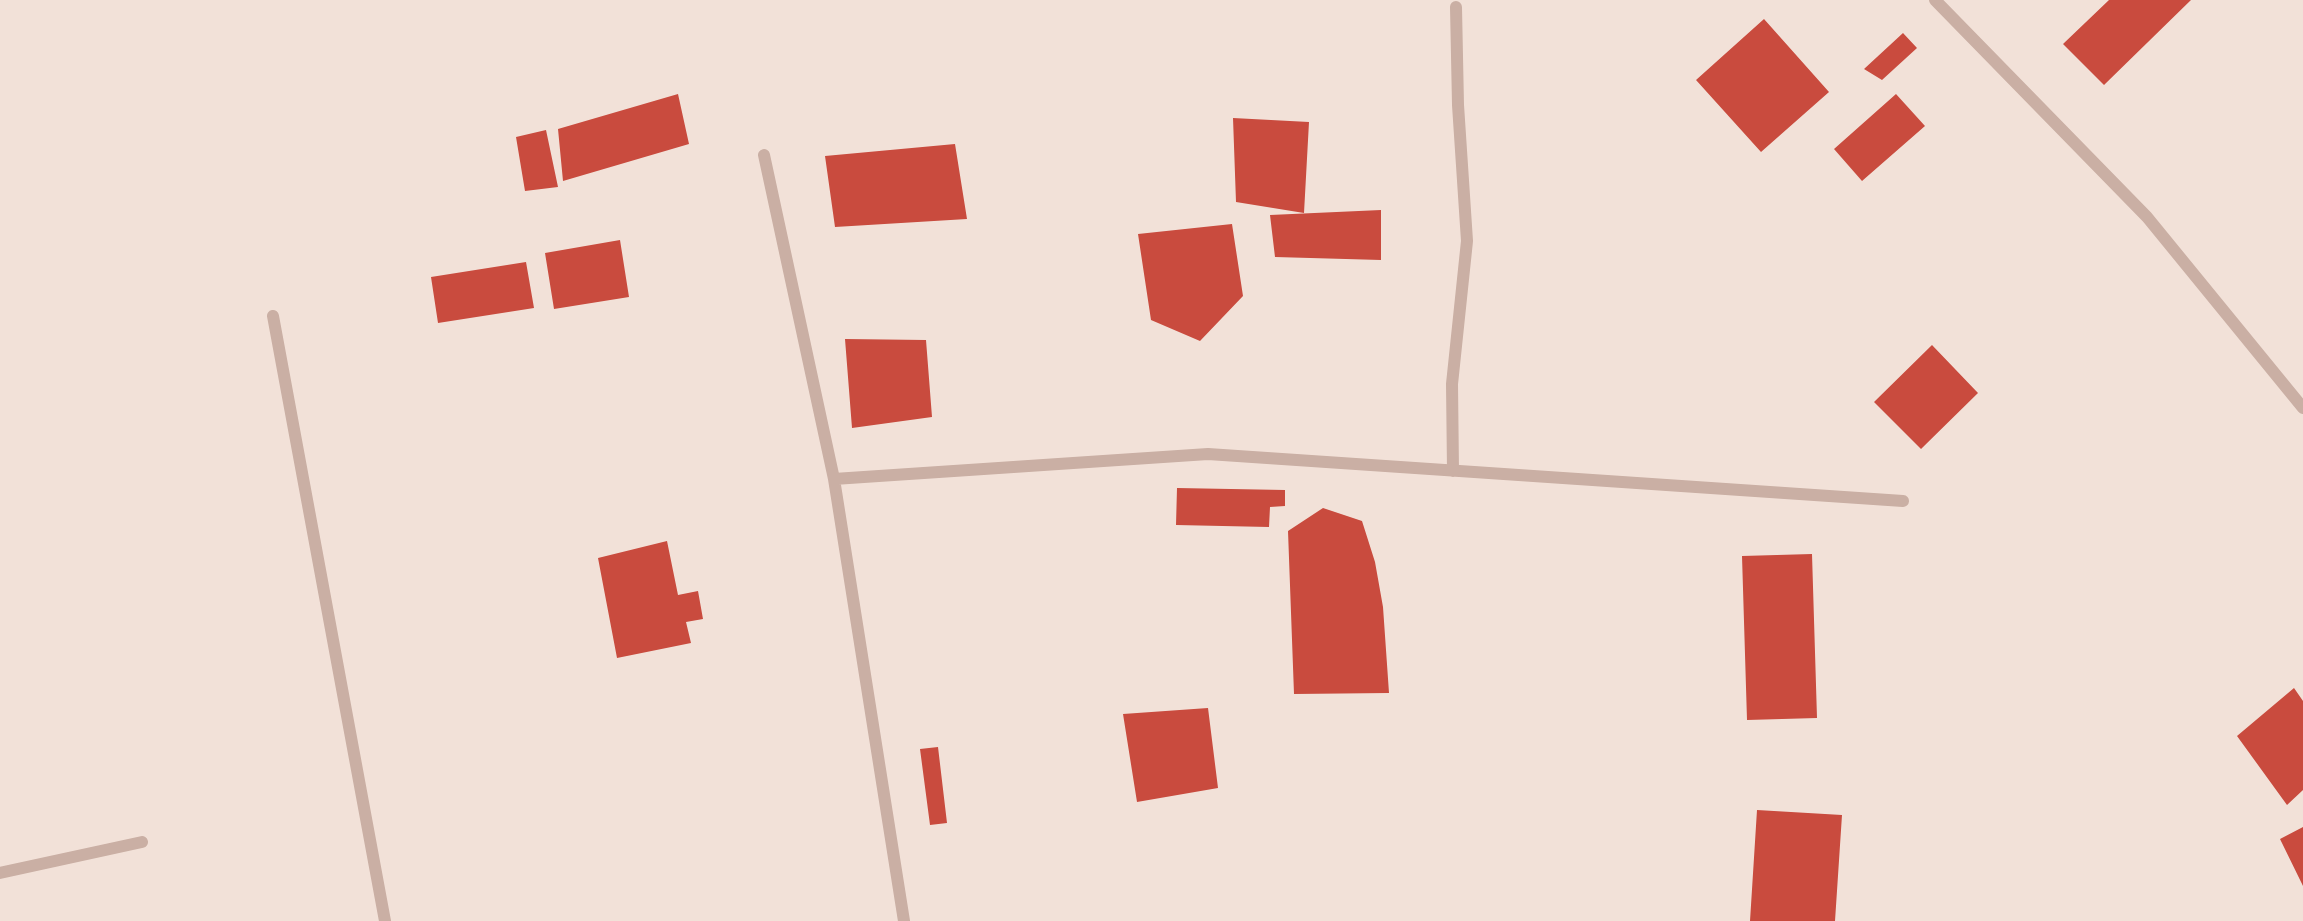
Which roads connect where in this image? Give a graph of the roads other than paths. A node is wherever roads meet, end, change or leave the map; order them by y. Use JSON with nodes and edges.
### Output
{"nodes":[{"id":1,"x":1935,"y":0,"type":"edge"},
{"id":2,"x":1456,"y":7,"type":"dead end"},
{"id":3,"x":764,"y":155,"type":"dead end"},
{"id":4,"x":273,"y":316,"type":"dead end"},
{"id":5,"x":2303,"y":408,"type":"edge"},
{"id":6,"x":1453,"y":471,"type":"junction"},
{"id":7,"x":834,"y":479,"type":"junction"},
{"id":8,"x":1903,"y":501,"type":"dead end"},
{"id":9,"x":142,"y":842,"type":"dead end"},
{"id":10,"x":0,"y":873,"type":"edge"},
{"id":11,"x":385,"y":921,"type":"edge"},
{"id":12,"x":904,"y":921,"type":"edge"}],
"edges":[{"from":1,"to":5,"type":"street"},
{"from":2,"to":6,"type":"street"},
{"from":3,"to":7,"type":"street"},
{"from":4,"to":11,"type":"street"},
{"from":6,"to":7,"type":"street"},
{"from":6,"to":8,"type":"street"},
{"from":7,"to":12,"type":"street"},
{"from":9,"to":10,"type":"street"}]}
